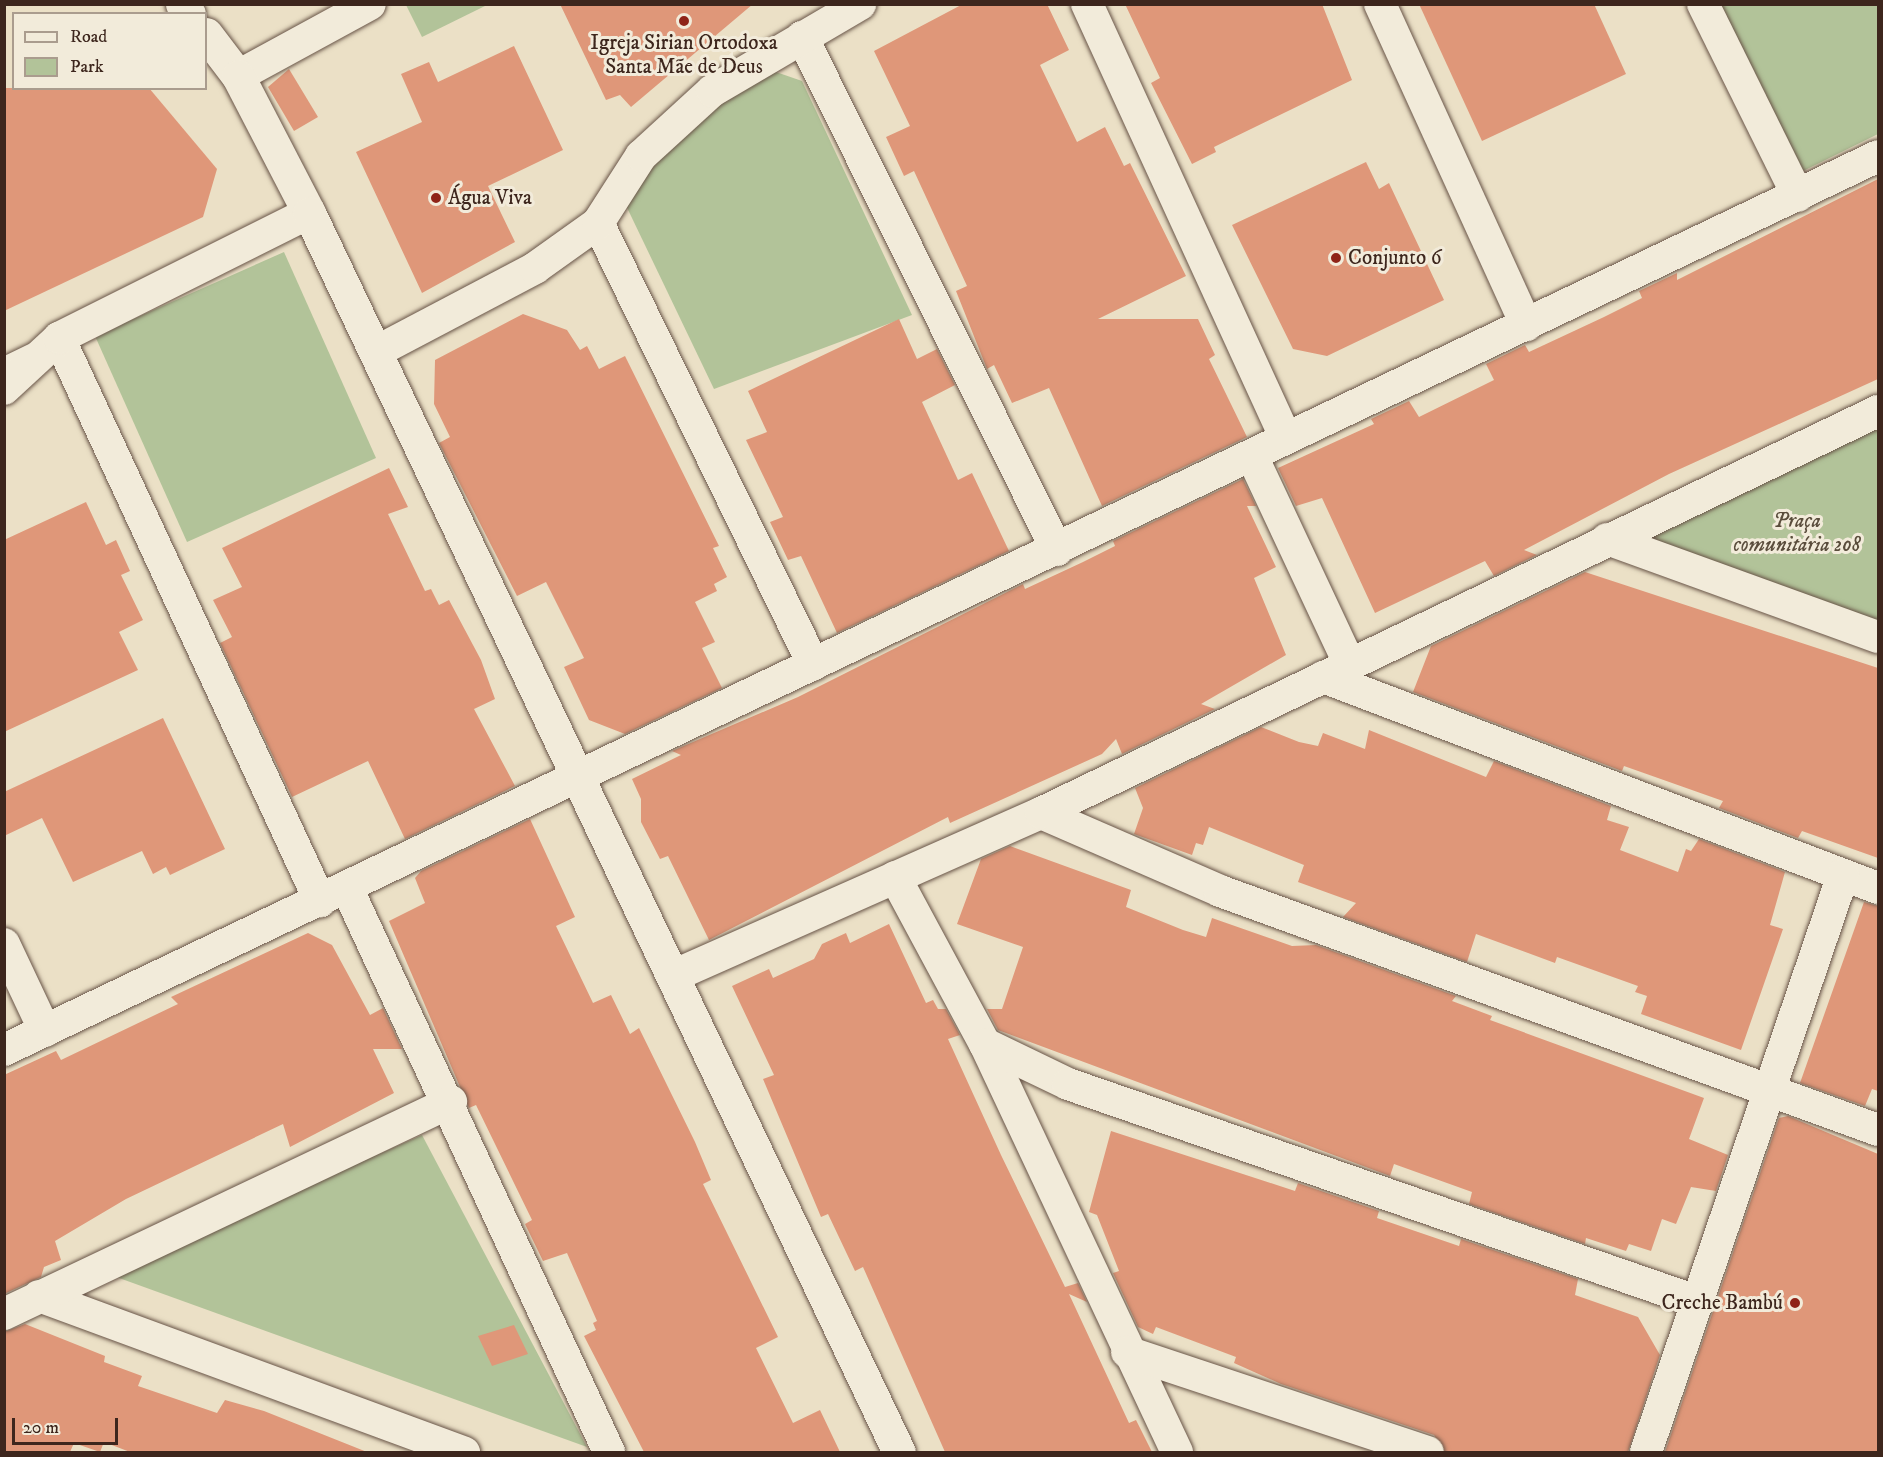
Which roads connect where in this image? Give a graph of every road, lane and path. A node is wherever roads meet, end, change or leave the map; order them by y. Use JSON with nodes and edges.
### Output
{"nodes":[{"id":1,"x":370,"y":4,"type":"edge"},
{"id":2,"x":860,"y":4,"type":"edge"},
{"id":3,"x":1087,"y":4,"type":"edge"},
{"id":4,"x":1380,"y":4,"type":"edge"},
{"id":5,"x":1703,"y":4,"type":"edge"},
{"id":6,"x":207,"y":35,"type":"edge"},
{"id":7,"x":802,"y":37,"type":"junction"},
{"id":8,"x":238,"y":76,"type":"junction"},
{"id":9,"x":1878,"y":156,"type":"edge"},
{"id":10,"x":1798,"y":196,"type":"junction"},
{"id":11,"x":309,"y":213,"type":"junction"},
{"id":12,"x":598,"y":223,"type":"junction"},
{"id":13,"x":1526,"y":325,"type":"junction"},
{"id":14,"x":60,"y":338,"type":"junction"},
{"id":15,"x":376,"y":352,"type":"junction"},
{"id":16,"x":4,"y":365,"type":"edge"},
{"id":17,"x":4,"y":389,"type":"edge"},
{"id":18,"x":1878,"y":411,"type":"edge"},
{"id":19,"x":1286,"y":438,"type":"junction"},
{"id":20,"x":1252,"y":456,"type":"junction"},
{"id":21,"x":1607,"y":539,"type":"junction"},
{"id":22,"x":1057,"y":550,"type":"junction"},
{"id":23,"x":1878,"y":637,"type":"edge"},
{"id":24,"x":813,"y":664,"type":"junction"},
{"id":25,"x":1337,"y":671,"type":"junction"},
{"id":26,"x":579,"y":775,"type":"junction"},
{"id":27,"x":1041,"y":813,"type":"junction"},
{"id":28,"x":1843,"y":875,"type":"junction"},
{"id":29,"x":895,"y":876,"type":"junction"},
{"id":30,"x":1878,"y":888,"type":"edge"},
{"id":31,"x":333,"y":894,"type":"junction"},
{"id":32,"x":4,"y":944,"type":"edge"},
{"id":33,"x":673,"y":976,"type":"junction"},
{"id":34,"x":45,"y":1031,"type":"junction"},
{"id":35,"x":985,"y":1044,"type":"junction"},
{"id":36,"x":4,"y":1050,"type":"edge"},
{"id":37,"x":1773,"y":1092,"type":"junction"},
{"id":38,"x":451,"y":1102,"type":"junction"},
{"id":39,"x":1878,"y":1130,"type":"edge"},
{"id":40,"x":39,"y":1296,"type":"junction"},
{"id":41,"x":1696,"y":1301,"type":"junction"},
{"id":42,"x":4,"y":1314,"type":"edge"},
{"id":43,"x":1127,"y":1352,"type":"junction"},
{"id":44,"x":464,"y":1452,"type":"edge"},
{"id":45,"x":609,"y":1452,"type":"edge"},
{"id":46,"x":899,"y":1452,"type":"edge"},
{"id":47,"x":1177,"y":1452,"type":"edge"},
{"id":48,"x":1428,"y":1452,"type":"edge"},
{"id":49,"x":1646,"y":1452,"type":"edge"}],
"edges":[{"from":1,"to":8,"type":"street"},
{"from":2,"to":7,"type":"street"},
{"from":3,"to":19,"type":"street"},
{"from":4,"to":13,"type":"street"},
{"from":5,"to":10,"type":"street"},
{"from":6,"to":8,"type":"street"},
{"from":7,"to":12,"type":"street"},
{"from":7,"to":22,"type":"street"},
{"from":8,"to":11,"type":"street"},
{"from":9,"to":10,"type":"street"},
{"from":10,"to":13,"type":"street"},
{"from":11,"to":14,"type":"street"},
{"from":11,"to":15,"type":"street"},
{"from":12,"to":15,"type":"street"},
{"from":12,"to":24,"type":"street"},
{"from":13,"to":19,"type":"street"},
{"from":14,"to":16,"type":"lane"},
{"from":14,"to":17,"type":"street"},
{"from":14,"to":31,"type":"street"},
{"from":15,"to":26,"type":"street"},
{"from":18,"to":21,"type":"street"},
{"from":19,"to":20,"type":"street"},
{"from":20,"to":22,"type":"street"},
{"from":20,"to":25,"type":"street"},
{"from":21,"to":23,"type":"street"},
{"from":21,"to":25,"type":"street"},
{"from":22,"to":24,"type":"street"},
{"from":24,"to":26,"type":"street"},
{"from":25,"to":27,"type":"street"},
{"from":25,"to":28,"type":"street"},
{"from":26,"to":31,"type":"street"},
{"from":26,"to":33,"type":"street"},
{"from":27,"to":29,"type":"street"},
{"from":27,"to":37,"type":"street"},
{"from":28,"to":30,"type":"street"},
{"from":28,"to":37,"type":"street"},
{"from":29,"to":33,"type":"street"},
{"from":29,"to":35,"type":"street"},
{"from":31,"to":34,"type":"street"},
{"from":31,"to":38,"type":"street"},
{"from":32,"to":34,"type":"street"},
{"from":33,"to":46,"type":"street"},
{"from":34,"to":36,"type":"street"},
{"from":35,"to":41,"type":"street"},
{"from":35,"to":43,"type":"street"},
{"from":37,"to":39,"type":"street"},
{"from":37,"to":41,"type":"street"},
{"from":38,"to":40,"type":"street"},
{"from":38,"to":45,"type":"street"},
{"from":40,"to":42,"type":"street"},
{"from":40,"to":44,"type":"street"},
{"from":41,"to":49,"type":"street"},
{"from":43,"to":47,"type":"street"},
{"from":43,"to":48,"type":"street"}]}
